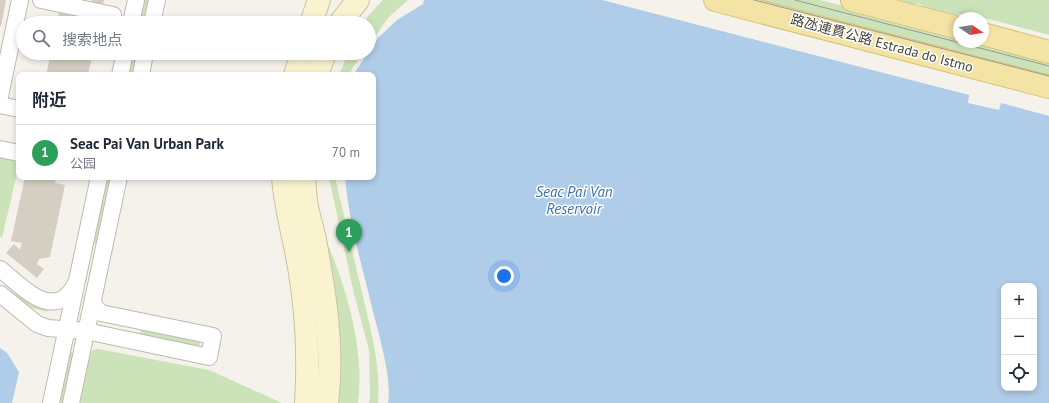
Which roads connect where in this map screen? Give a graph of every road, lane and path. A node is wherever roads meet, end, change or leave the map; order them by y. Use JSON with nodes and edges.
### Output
{"nodes":[{"id":1,"x":20,"y":0,"type":"edge"},
{"id":2,"x":41,"y":0,"type":"edge"},
{"id":3,"x":136,"y":0,"type":"edge"},
{"id":4,"x":157,"y":0,"type":"edge"},
{"id":5,"x":320,"y":0,"type":"edge"},
{"id":6,"x":358,"y":0,"type":"edge"},
{"id":7,"x":715,"y":0,"type":"edge"},
{"id":8,"x":852,"y":0,"type":"edge"},
{"id":9,"x":113,"y":15,"type":"dead end"},
{"id":10,"x":17,"y":16,"type":"edge"},
{"id":11,"x":133,"y":16,"type":"edge"},
{"id":12,"x":154,"y":16,"type":"edge"},
{"id":13,"x":314,"y":16,"type":"edge"},
{"id":14,"x":345,"y":16,"type":"edge"},
{"id":15,"x":16,"y":19,"type":"edge"},
{"id":16,"x":953,"y":26,"type":"edge"},
{"id":17,"x":989,"y":36,"type":"edge"},
{"id":18,"x":1049,"y":52,"type":"edge"},
{"id":19,"x":123,"y":60,"type":"edge"},
{"id":20,"x":144,"y":60,"type":"edge"},
{"id":21,"x":300,"y":60,"type":"edge"},
{"id":22,"x":322,"y":60,"type":"edge"},
{"id":23,"x":121,"y":72,"type":"edge"},
{"id":24,"x":142,"y":72,"type":"edge"},
{"id":25,"x":296,"y":72,"type":"edge"},
{"id":26,"x":318,"y":72,"type":"edge"},
{"id":27,"x":1049,"y":87,"type":"edge"},
{"id":28,"x":0,"y":96,"type":"edge"},
{"id":29,"x":0,"y":105,"type":"edge"},
{"id":30,"x":16,"y":108,"type":"edge"},
{"id":31,"x":0,"y":149,"type":"edge"},
{"id":32,"x":16,"y":152,"type":"edge"},
{"id":33,"x":98,"y":180,"type":"edge"},
{"id":34,"x":118,"y":180,"type":"edge"},
{"id":35,"x":283,"y":180,"type":"edge"},
{"id":36,"x":304,"y":180,"type":"edge"},
{"id":37,"x":0,"y":269,"type":"edge"},
{"id":38,"x":77,"y":279,"type":"junction"},
{"id":39,"x":0,"y":294,"type":"edge"},
{"id":40,"x":93,"y":299,"type":"junction"},
{"id":41,"x":37,"y":324,"type":"junction"},
{"id":42,"x":66,"y":329,"type":"junction"},
{"id":43,"x":86,"y":331,"type":"junction"},
{"id":44,"x":58,"y":367,"type":"junction"},
{"id":45,"x":51,"y":403,"type":"edge"},
{"id":46,"x":71,"y":403,"type":"edge"},
{"id":47,"x":306,"y":403,"type":"edge"},
{"id":48,"x":327,"y":403,"type":"edge"}],
"edges":[{"from":1,"to":10,"type":"street"},
{"from":2,"to":9,"type":"street"},
{"from":3,"to":11,"type":"street"},
{"from":4,"to":12,"type":"street"},
{"from":5,"to":13,"type":"main road"},
{"from":6,"to":14,"type":"main road"},
{"from":7,"to":27,"type":"main road","name":"路氹連貫公路 Estrada do Istmo"},
{"from":8,"to":16,"type":"main road"},
{"from":15,"to":28,"type":"street"},
{"from":17,"to":18,"type":"main road"},
{"from":19,"to":23,"type":"street"},
{"from":20,"to":24,"type":"street"},
{"from":21,"to":25,"type":"main road"},
{"from":22,"to":26,"type":"main road"},
{"from":29,"to":30,"type":"street"},
{"from":31,"to":32,"type":"street"},
{"from":33,"to":38,"type":"street"},
{"from":34,"to":40,"type":"street"},
{"from":35,"to":47,"type":"main road"},
{"from":36,"to":48,"type":"main road"},
{"from":37,"to":38,"type":"street"},
{"from":38,"to":42,"type":"street"},
{"from":39,"to":41,"type":"street"},
{"from":40,"to":43,"type":"street"},
{"from":40,"to":43,"type":"street"},
{"from":41,"to":42,"type":"street"},
{"from":41,"to":44,"type":"street"},
{"from":42,"to":43,"type":"street"},
{"from":42,"to":44,"type":"street"},
{"from":43,"to":46,"type":"street"},
{"from":44,"to":45,"type":"street"}]}
